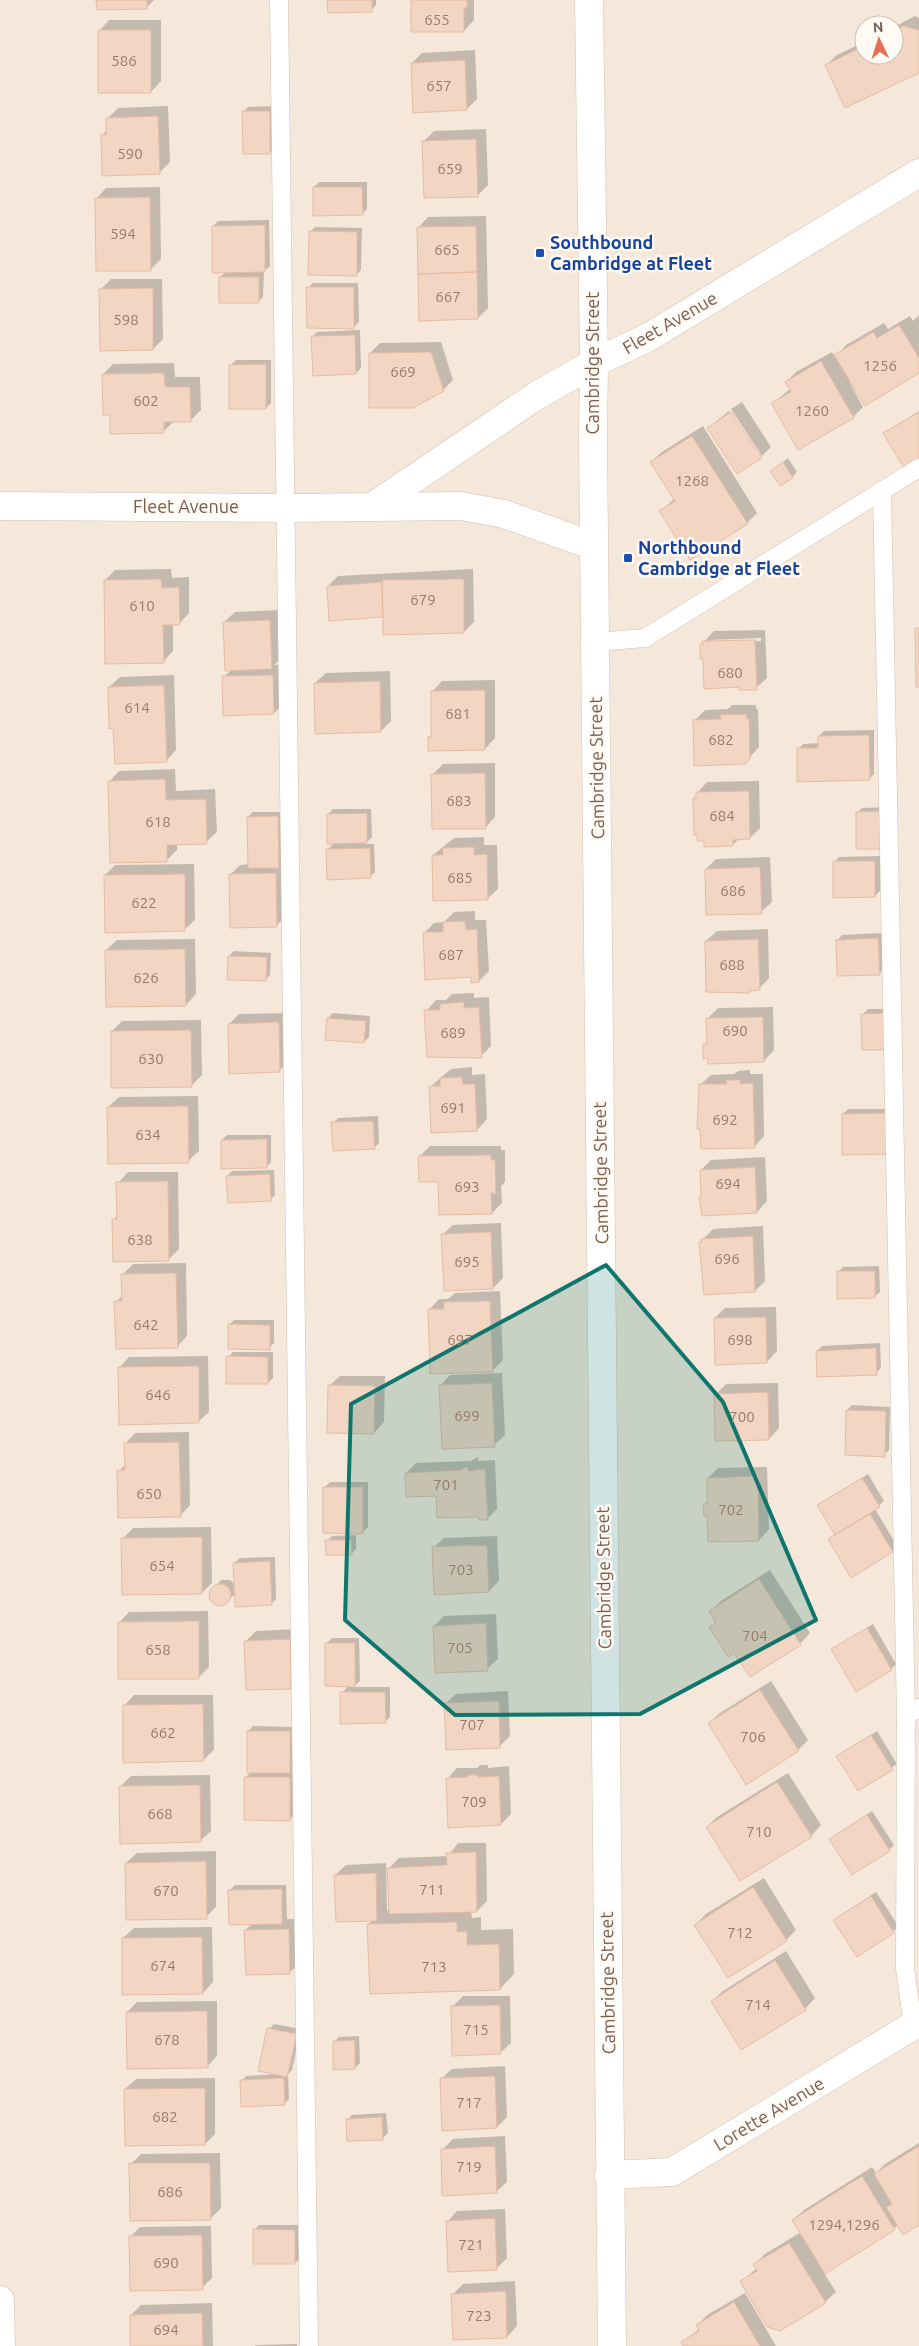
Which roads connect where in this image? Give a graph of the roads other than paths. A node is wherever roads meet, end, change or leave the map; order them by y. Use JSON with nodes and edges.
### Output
{"nodes":[{"id":1,"x":279,"y":0,"type":"edge"},
{"id":2,"x":589,"y":0,"type":"edge"},
{"id":3,"x":919,"y":173,"type":"edge"},
{"id":4,"x":594,"y":363,"type":"junction"},
{"id":5,"x":919,"y":468,"type":"edge"},
{"id":6,"x":882,"y":490,"type":"junction"},
{"id":7,"x":0,"y":506,"type":"edge"},
{"id":8,"x":287,"y":508,"type":"junction"},
{"id":9,"x":372,"y":508,"type":"junction"},
{"id":10,"x":594,"y":546,"type":"junction"},
{"id":11,"x":596,"y":642,"type":"junction"},
{"id":12,"x":912,"y":1712,"type":"edge"},
{"id":13,"x":916,"y":2024,"type":"edge"},
{"id":14,"x":609,"y":2175,"type":"junction"},
{"id":15,"x":0,"y":2300,"type":"edge"},
{"id":16,"x":1,"y":2346,"type":"edge"},
{"id":17,"x":309,"y":2346,"type":"edge"},
{"id":18,"x":612,"y":2346,"type":"edge"}],
"edges":[{"from":1,"to":8,"type":"lane"},
{"from":2,"to":4,"type":"street","name":"Cambridge Street"},
{"from":3,"to":4,"type":"street","name":"Fleet Avenue"},
{"from":4,"to":9,"type":"street","name":"Fleet Avenue"},
{"from":4,"to":10,"type":"street","name":"Cambridge Street"},
{"from":5,"to":6,"type":"lane"},
{"from":6,"to":11,"type":"lane"},
{"from":6,"to":12,"type":"lane"},
{"from":7,"to":8,"type":"street","name":"Fleet Avenue"},
{"from":8,"to":9,"type":"street","name":"Fleet Avenue"},
{"from":8,"to":17,"type":"lane"},
{"from":9,"to":10,"type":"street","name":"Fleet Avenue"},
{"from":10,"to":11,"type":"street","name":"Cambridge Street"},
{"from":11,"to":14,"type":"street","name":"Cambridge Street"},
{"from":12,"to":13,"type":"lane"},
{"from":13,"to":14,"type":"street","name":"Lorette Avenue"},
{"from":14,"to":18,"type":"street","name":"Cambridge Street"},
{"from":15,"to":16,"type":"street"}]}
